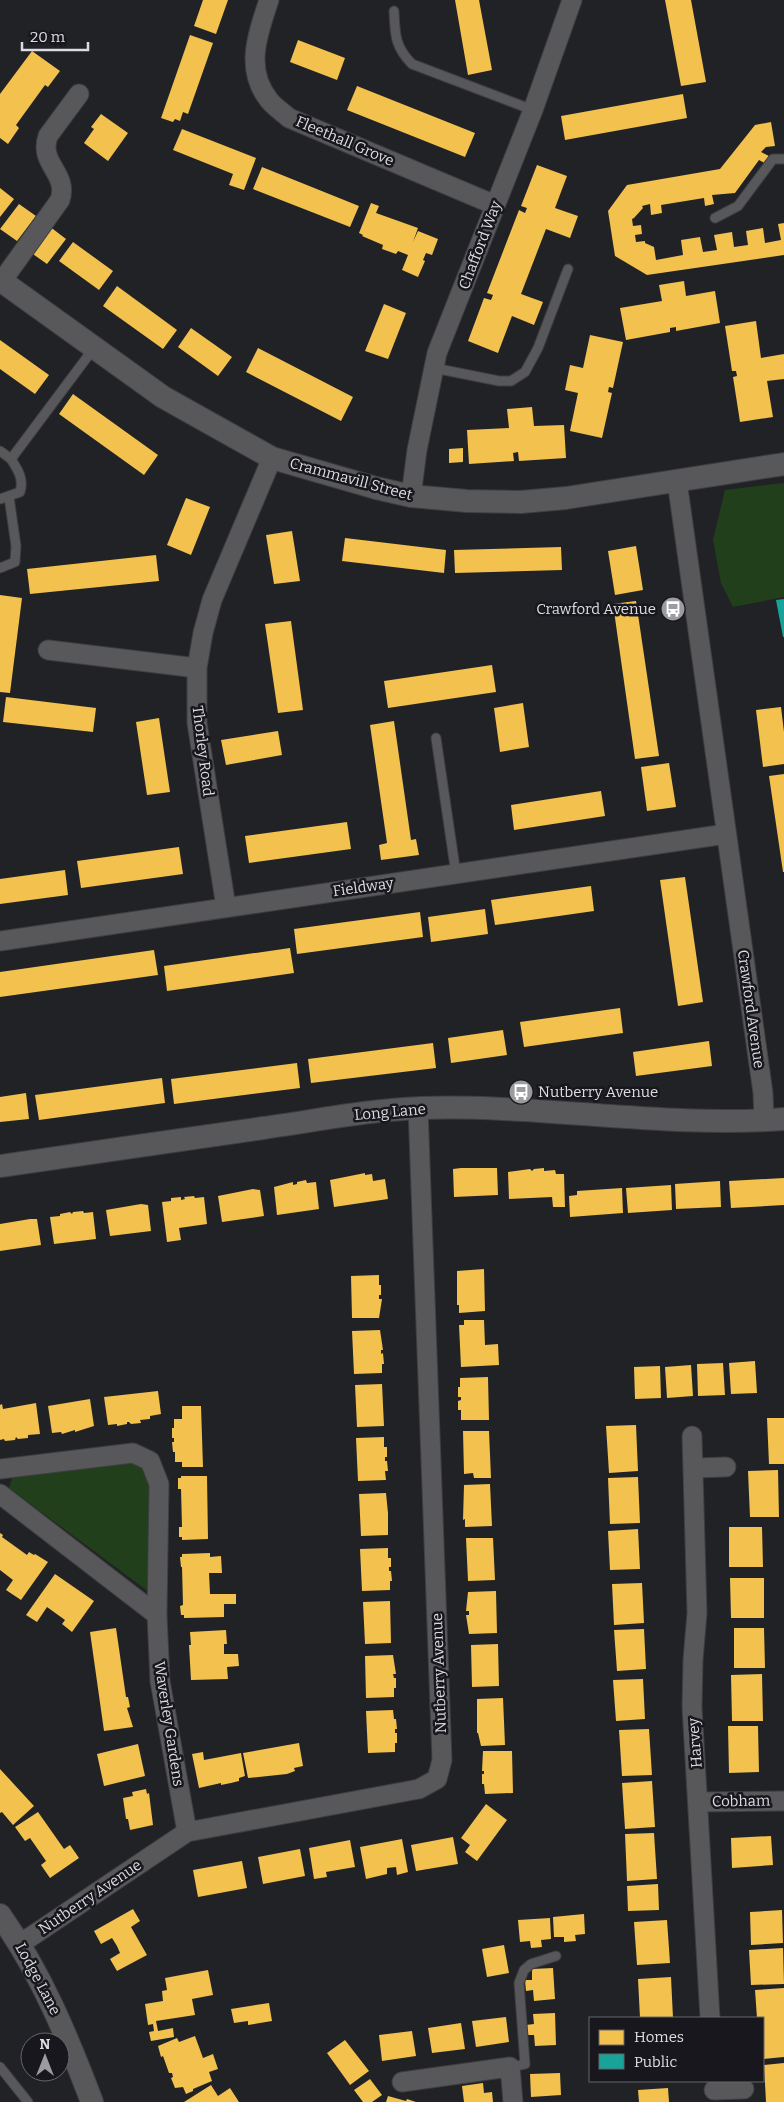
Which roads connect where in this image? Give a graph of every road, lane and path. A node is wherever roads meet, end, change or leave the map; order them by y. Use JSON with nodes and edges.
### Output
{"nodes":[{"id":1,"x":269,"y":0,"type":"edge"},
{"id":2,"x":572,"y":0,"type":"edge"},
{"id":3,"x":394,"y":11,"type":"dead end"},
{"id":4,"x":79,"y":94,"type":"dead end"},
{"id":5,"x":533,"y":110,"type":"junction"},
{"id":6,"x":784,"y":159,"type":"edge"},
{"id":7,"x":495,"y":205,"type":"junction"},
{"id":8,"x":715,"y":218,"type":"dead end"},
{"id":9,"x":568,"y":269,"type":"dead end"},
{"id":10,"x":1,"y":281,"type":"edge"},
{"id":11,"x":94,"y":348,"type":"junction"},
{"id":12,"x":434,"y":368,"type":"junction"},
{"id":13,"x":0,"y":451,"type":"edge"},
{"id":14,"x":272,"y":458,"type":"junction"},
{"id":15,"x":11,"y":459,"type":"junction"},
{"id":16,"x":784,"y":464,"type":"edge"},
{"id":17,"x":677,"y":481,"type":"junction"},
{"id":18,"x":411,"y":496,"type":"junction"},
{"id":19,"x":4,"y":498,"type":"edge"},
{"id":20,"x":0,"y":568,"type":"edge"},
{"id":21,"x":48,"y":650,"type":"dead end"},
{"id":22,"x":197,"y":668,"type":"junction"},
{"id":23,"x":436,"y":738,"type":"dead end"},
{"id":24,"x":726,"y":834,"type":"junction"},
{"id":25,"x":456,"y":874,"type":"junction"},
{"id":26,"x":226,"y":907,"type":"junction"},
{"id":27,"x":0,"y":941,"type":"edge"},
{"id":28,"x":418,"y":1108,"type":"junction"},
{"id":29,"x":774,"y":1120,"type":"edge"},
{"id":30,"x":0,"y":1166,"type":"edge"},
{"id":31,"x":692,"y":1436,"type":"dead end"},
{"id":32,"x":726,"y":1467,"type":"dead end"},
{"id":33,"x":693,"y":1468,"type":"junction"},
{"id":34,"x":0,"y":1469,"type":"edge"},
{"id":35,"x":0,"y":1494,"type":"edge"},
{"id":36,"x":157,"y":1615,"type":"junction"},
{"id":37,"x":784,"y":1801,"type":"edge"},
{"id":38,"x":698,"y":1802,"type":"junction"},
{"id":39,"x":186,"y":1832,"type":"junction"},
{"id":40,"x":0,"y":1915,"type":"edge"},
{"id":41,"x":20,"y":1944,"type":"junction"},
{"id":42,"x":556,"y":1956,"type":"dead end"},
{"id":43,"x":710,"y":2017,"type":"edge"},
{"id":44,"x":0,"y":2067,"type":"edge"},
{"id":45,"x":510,"y":2067,"type":"junction"},
{"id":46,"x":402,"y":2082,"type":"dead end"},
{"id":47,"x":744,"y":2089,"type":"dead end"},
{"id":48,"x":714,"y":2091,"type":"edge"},
{"id":49,"x":28,"y":2102,"type":"edge"},
{"id":50,"x":92,"y":2102,"type":"edge"},
{"id":51,"x":513,"y":2102,"type":"edge"}],
"edges":[{"from":1,"to":7,"type":"street","name":"Fleethall Grove"},
{"from":2,"to":5,"type":"street","name":"Chafford Way"},
{"from":3,"to":5,"type":"lane"},
{"from":4,"to":10,"type":"street"},
{"from":5,"to":7,"type":"street","name":"Chafford Way"},
{"from":6,"to":8,"type":"lane"},
{"from":7,"to":12,"type":"street","name":"Chafford Way"},
{"from":9,"to":12,"type":"lane"},
{"from":10,"to":11,"type":"street","name":"Crammavill Street"},
{"from":11,"to":14,"type":"street","name":"Crammavill Street"},
{"from":11,"to":15,"type":"lane"},
{"from":12,"to":18,"type":"street","name":"Chafford Way"},
{"from":13,"to":15,"type":"lane"},
{"from":14,"to":18,"type":"street","name":"Crammavill Street"},
{"from":14,"to":22,"type":"street","name":"Thorley Road"},
{"from":15,"to":19,"type":"lane"},
{"from":16,"to":17,"type":"street","name":"Crammavill Street"},
{"from":17,"to":18,"type":"street","name":"Crammavill Street"},
{"from":17,"to":24,"type":"street","name":"Crawford Avenue"},
{"from":19,"to":20,"type":"lane"},
{"from":21,"to":22,"type":"street"},
{"from":22,"to":26,"type":"street","name":"Thorley Road"},
{"from":23,"to":25,"type":"lane"},
{"from":24,"to":25,"type":"street","name":"Fieldway"},
{"from":24,"to":29,"type":"street","name":"Crawford Avenue"},
{"from":25,"to":26,"type":"street","name":"Fieldway"},
{"from":26,"to":27,"type":"street","name":"Fieldway"},
{"from":28,"to":29,"type":"street","name":"Long Lane"},
{"from":28,"to":30,"type":"street","name":"Long Lane"},
{"from":28,"to":39,"type":"street","name":"Nutberry Avenue"},
{"from":31,"to":33,"type":"street","name":"Harvey"},
{"from":32,"to":33,"type":"street"},
{"from":33,"to":38,"type":"street","name":"Harvey"},
{"from":34,"to":36,"type":"street","name":"Waverley Gardens"},
{"from":35,"to":36,"type":"street"},
{"from":36,"to":39,"type":"street","name":"Waverley Gardens"},
{"from":37,"to":38,"type":"street","name":"Cobham"},
{"from":38,"to":43,"type":"street","name":"Harvey"},
{"from":39,"to":41,"type":"street","name":"Nutberry Avenue"},
{"from":40,"to":41,"type":"street","name":"Lodge Lane"},
{"from":41,"to":50,"type":"street","name":"Lodge Lane"},
{"from":42,"to":45,"type":"lane"},
{"from":44,"to":49,"type":"lane"},
{"from":45,"to":46,"type":"street"},
{"from":45,"to":51,"type":"street"},
{"from":47,"to":48,"type":"street"}]}
